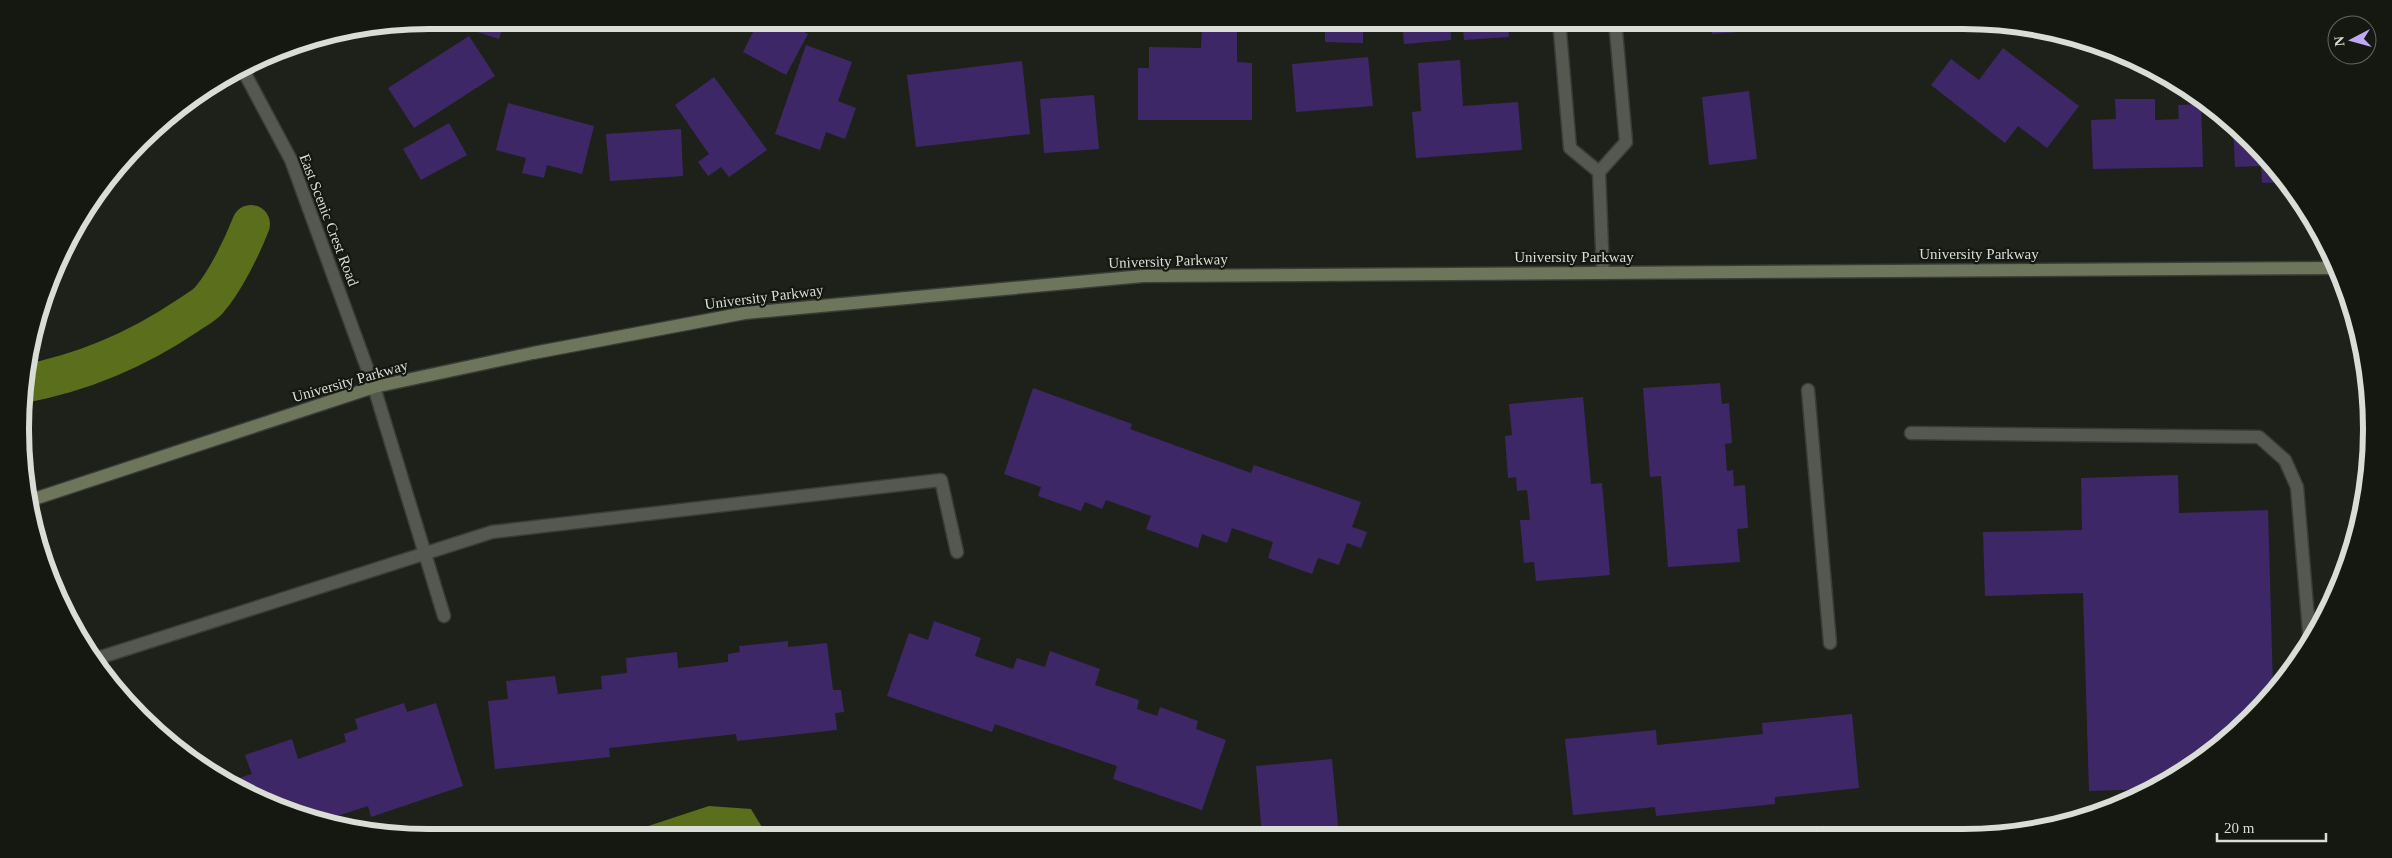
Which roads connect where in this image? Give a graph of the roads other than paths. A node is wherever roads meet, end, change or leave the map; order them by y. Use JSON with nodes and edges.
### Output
{"nodes":[{"id":1,"x":1560,"y":29,"type":"edge"},
{"id":2,"x":1616,"y":29,"type":"edge"},
{"id":3,"x":245,"y":74,"type":"edge"},
{"id":4,"x":1599,"y":172,"type":"junction"},
{"id":5,"x":2329,"y":268,"type":"edge"},
{"id":6,"x":1604,"y":273,"type":"junction"},
{"id":7,"x":374,"y":387,"type":"junction"},
{"id":8,"x":1808,"y":390,"type":"dead end"},
{"id":9,"x":1911,"y":433,"type":"dead end"},
{"id":10,"x":35,"y":499,"type":"edge"},
{"id":11,"x":957,"y":552,"type":"dead end"},
{"id":12,"x":425,"y":553,"type":"junction"},
{"id":13,"x":444,"y":616,"type":"dead end"},
{"id":14,"x":2309,"y":631,"type":"edge"},
{"id":15,"x":1830,"y":643,"type":"dead end"},
{"id":16,"x":100,"y":657,"type":"edge"}],
"edges":[{"from":1,"to":4,"type":"street"},
{"from":2,"to":4,"type":"street"},
{"from":3,"to":7,"type":"street","name":"East Scenic Crest Road"},
{"from":4,"to":6,"type":"street"},
{"from":5,"to":6,"type":"main road","name":"University Parkway"},
{"from":6,"to":7,"type":"main road","name":"University Parkway"},
{"from":7,"to":10,"type":"main road","name":"University Parkway"},
{"from":7,"to":12,"type":"street","name":"East Scenic Crest Road"},
{"from":8,"to":15,"type":"street"},
{"from":9,"to":14,"type":"street"},
{"from":11,"to":12,"type":"street"},
{"from":12,"to":13,"type":"street","name":"East Scenic Crest Road"},
{"from":12,"to":16,"type":"street"}]}
